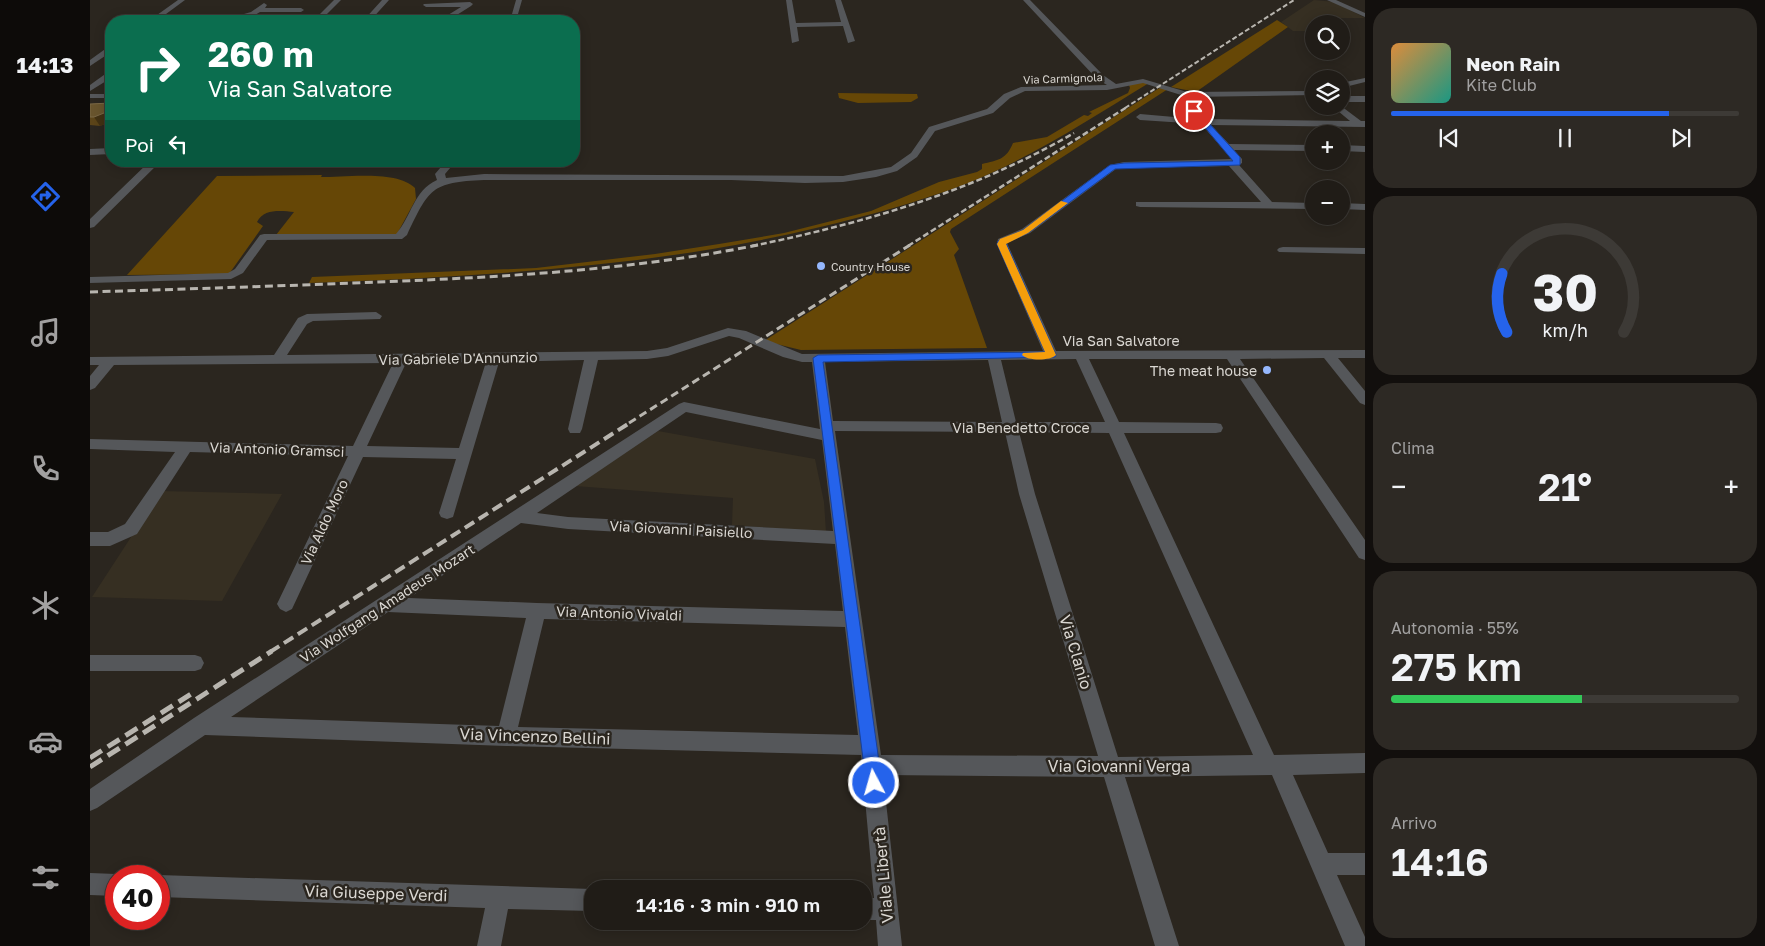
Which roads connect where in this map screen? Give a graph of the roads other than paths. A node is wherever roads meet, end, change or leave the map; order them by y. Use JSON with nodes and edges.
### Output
{"nodes":[{"id":1,"x":182,"y":0,"type":"edge"},
{"id":2,"x":338,"y":0,"type":"edge"},
{"id":3,"x":386,"y":0,"type":"edge"},
{"id":4,"x":519,"y":0,"type":"edge"},
{"id":5,"x":789,"y":0,"type":"edge"},
{"id":6,"x":838,"y":0,"type":"edge"},
{"id":7,"x":1026,"y":0,"type":"edge"},
{"id":8,"x":1330,"y":0,"type":"edge"},
{"id":9,"x":428,"y":2,"type":"edge"},
{"id":10,"x":472,"y":2,"type":"edge"},
{"id":11,"x":1359,"y":3,"type":"dead end"},
{"id":12,"x":264,"y":5,"type":"dead end"},
{"id":13,"x":1352,"y":8,"type":"junction"},
{"id":14,"x":257,"y":10,"type":"junction"},
{"id":15,"x":301,"y":10,"type":"dead end"},
{"id":16,"x":160,"y":15,"type":"edge"},
{"id":17,"x":248,"y":15,"type":"edge"},
{"id":18,"x":322,"y":15,"type":"edge"},
{"id":19,"x":372,"y":15,"type":"edge"},
{"id":20,"x":418,"y":15,"type":"edge"},
{"id":21,"x":453,"y":15,"type":"edge"},
{"id":22,"x":515,"y":15,"type":"edge"},
{"id":23,"x":1365,"y":15,"type":"edge"},
{"id":24,"x":846,"y":24,"type":"junction"},
{"id":25,"x":793,"y":25,"type":"junction"},
{"id":26,"x":795,"y":41,"type":"dead end"},
{"id":27,"x":851,"y":41,"type":"dead end"},
{"id":28,"x":105,"y":52,"type":"edge"},
{"id":29,"x":90,"y":64,"type":"edge"},
{"id":30,"x":105,"y":76,"type":"edge"},
{"id":31,"x":90,"y":77,"type":"edge"},
{"id":32,"x":105,"y":79,"type":"edge"},
{"id":33,"x":1365,"y":80,"type":"edge"},
{"id":34,"x":1350,"y":84,"type":"edge"},
{"id":35,"x":1115,"y":87,"type":"junction"},
{"id":36,"x":90,"y":88,"type":"edge"},
{"id":37,"x":1305,"y":93,"type":"edge"},
{"id":38,"x":1187,"y":94,"type":"junction"},
{"id":39,"x":90,"y":96,"type":"edge"},
{"id":40,"x":105,"y":96,"type":"edge"},
{"id":41,"x":1350,"y":99,"type":"edge"},
{"id":42,"x":1365,"y":99,"type":"edge"},
{"id":43,"x":1348,"y":115,"type":"edge"},
{"id":44,"x":1140,"y":117,"type":"dead end"},
{"id":45,"x":1204,"y":122,"type":"junction"},
{"id":46,"x":1361,"y":124,"type":"edge"},
{"id":47,"x":1226,"y":146,"type":"junction"},
{"id":48,"x":1305,"y":148,"type":"edge"},
{"id":49,"x":1350,"y":148,"type":"edge"},
{"id":50,"x":1365,"y":149,"type":"edge"},
{"id":51,"x":94,"y":152,"type":"edge"},
{"id":52,"x":90,"y":158,"type":"edge"},
{"id":53,"x":1232,"y":163,"type":"junction"},
{"id":54,"x":150,"y":167,"type":"edge"},
{"id":55,"x":445,"y":167,"type":"edge"},
{"id":56,"x":442,"y":181,"type":"junction"},
{"id":57,"x":1140,"y":204,"type":"dead end"},
{"id":58,"x":1270,"y":206,"type":"junction"},
{"id":59,"x":1305,"y":206,"type":"edge"},
{"id":60,"x":1350,"y":206,"type":"edge"},
{"id":61,"x":1365,"y":206,"type":"edge"},
{"id":62,"x":90,"y":225,"type":"edge"},
{"id":63,"x":1282,"y":250,"type":"dead end"},
{"id":64,"x":1365,"y":251,"type":"edge"},
{"id":65,"x":90,"y":280,"type":"edge"},
{"id":66,"x":376,"y":316,"type":"dead end"},
{"id":67,"x":1230,"y":354,"type":"junction"},
{"id":68,"x":1327,"y":354,"type":"junction"},
{"id":69,"x":1365,"y":354,"type":"edge"},
{"id":70,"x":993,"y":355,"type":"junction"},
{"id":71,"x":1051,"y":355,"type":"junction"},
{"id":72,"x":1081,"y":355,"type":"junction"},
{"id":73,"x":592,"y":356,"type":"junction"},
{"id":74,"x":494,"y":358,"type":"junction"},
{"id":75,"x":818,"y":358,"type":"junction"},
{"id":76,"x":401,"y":359,"type":"junction"},
{"id":77,"x":278,"y":360,"type":"junction"},
{"id":78,"x":90,"y":361,"type":"edge"},
{"id":79,"x":110,"y":361,"type":"junction"},
{"id":80,"x":90,"y":384,"type":"edge"},
{"id":81,"x":1365,"y":400,"type":"edge"},
{"id":82,"x":684,"y":407,"type":"joint"},
{"id":83,"x":1010,"y":427,"type":"junction"},
{"id":84,"x":1114,"y":428,"type":"junction"},
{"id":85,"x":1216,"y":428,"type":"dead end"},
{"id":86,"x":575,"y":429,"type":"dead end"},
{"id":87,"x":827,"y":431,"type":"junction"},
{"id":88,"x":90,"y":444,"type":"edge"},
{"id":89,"x":186,"y":447,"type":"junction"},
{"id":90,"x":358,"y":452,"type":"junction"},
{"id":91,"x":465,"y":454,"type":"junction"},
{"id":92,"x":447,"y":514,"type":"dead end"},
{"id":93,"x":520,"y":518,"type":"junction"},
{"id":94,"x":842,"y":538,"type":"junction"},
{"id":95,"x":90,"y":539,"type":"edge"},
{"id":96,"x":1365,"y":553,"type":"edge"},
{"id":97,"x":286,"y":604,"type":"dead end"},
{"id":98,"x":384,"y":604,"type":"junction"},
{"id":99,"x":537,"y":611,"type":"junction"},
{"id":100,"x":853,"y":619,"type":"junction"},
{"id":101,"x":90,"y":663,"type":"edge"},
{"id":102,"x":195,"y":663,"type":"dead end"},
{"id":103,"x":200,"y":725,"type":"junction"},
{"id":104,"x":506,"y":736,"type":"junction"},
{"id":105,"x":871,"y":755,"type":"junction"},
{"id":106,"x":1365,"y":763,"type":"edge"},
{"id":107,"x":1272,"y":765,"type":"junction"},
{"id":108,"x":1112,"y":766,"type":"junction"},
{"id":109,"x":90,"y":801,"type":"edge"},
{"id":110,"x":1321,"y":864,"type":"junction"},
{"id":111,"x":1365,"y":864,"type":"edge"},
{"id":112,"x":90,"y":884,"type":"edge"},
{"id":113,"x":105,"y":884,"type":"edge"},
{"id":114,"x":170,"y":886,"type":"edge"},
{"id":115,"x":499,"y":897,"type":"junction"},
{"id":116,"x":584,"y":900,"type":"edge"},
{"id":117,"x":872,"y":909,"type":"edge"},
{"id":118,"x":886,"y":910,"type":"junction"},
{"id":119,"x":490,"y":946,"type":"edge"},
{"id":120,"x":890,"y":946,"type":"edge"},
{"id":121,"x":1167,"y":946,"type":"edge"},
{"id":122,"x":1357,"y":946,"type":"edge"}],
"edges":[{"from":1,"to":16,"type":"street"},
{"from":2,"to":18,"type":"street"},
{"from":3,"to":19,"type":"street"},
{"from":4,"to":22,"type":"street"},
{"from":5,"to":25,"type":"street"},
{"from":6,"to":24,"type":"street"},
{"from":7,"to":35,"type":"street"},
{"from":8,"to":13,"type":"street"},
{"from":9,"to":10,"type":"street"},
{"from":9,"to":20,"type":"street"},
{"from":10,"to":21,"type":"street"},
{"from":11,"to":13,"type":"street"},
{"from":12,"to":14,"type":"street"},
{"from":13,"to":23,"type":"street"},
{"from":14,"to":15,"type":"street"},
{"from":14,"to":17,"type":"street"},
{"from":24,"to":25,"type":"street"},
{"from":24,"to":27,"type":"street"},
{"from":25,"to":26,"type":"street"},
{"from":28,"to":29,"type":"street"},
{"from":30,"to":31,"type":"street"},
{"from":32,"to":36,"type":"street"},
{"from":33,"to":34,"type":"street"},
{"from":35,"to":38,"type":"street","name":"Via Carmignola"},
{"from":35,"to":56,"type":"street","name":"Via Carmignola"},
{"from":37,"to":38,"type":"street","name":"Via Carmignola"},
{"from":38,"to":45,"type":"street"},
{"from":39,"to":40,"type":"street"},
{"from":41,"to":42,"type":"street"},
{"from":43,"to":46,"type":"street"},
{"from":44,"to":45,"type":"street"},
{"from":45,"to":46,"type":"street"},
{"from":45,"to":47,"type":"street"},
{"from":47,"to":48,"type":"street"},
{"from":47,"to":53,"type":"street"},
{"from":49,"to":50,"type":"street"},
{"from":51,"to":52,"type":"street"},
{"from":53,"to":58,"type":"street"},
{"from":53,"to":71,"type":"street"},
{"from":54,"to":62,"type":"street"},
{"from":55,"to":56,"type":"street"},
{"from":56,"to":65,"type":"street"},
{"from":57,"to":58,"type":"street"},
{"from":58,"to":59,"type":"street"},
{"from":60,"to":61,"type":"street"},
{"from":63,"to":64,"type":"street"},
{"from":66,"to":77,"type":"street"},
{"from":67,"to":68,"type":"street","name":"Via San Salvatore"},
{"from":67,"to":72,"type":"street","name":"Via San Salvatore"},
{"from":67,"to":96,"type":"street"},
{"from":68,"to":69,"type":"street","name":"Via San Salvatore"},
{"from":68,"to":81,"type":"street"},
{"from":70,"to":71,"type":"street","name":"Via San Salvatore"},
{"from":70,"to":75,"type":"street","name":"Via San Salvatore"},
{"from":70,"to":83,"type":"street","name":"Via Clanio"},
{"from":71,"to":72,"type":"street","name":"Via San Salvatore"},
{"from":72,"to":84,"type":"street"},
{"from":73,"to":74,"type":"street","name":"Via Gabriele D'Annunzio"},
{"from":73,"to":75,"type":"street","name":"Via Gabriele D'Annunzio"},
{"from":73,"to":86,"type":"street"},
{"from":74,"to":76,"type":"street","name":"Via Gabriele D'Annunzio"},
{"from":74,"to":91,"type":"street"},
{"from":75,"to":87,"type":"street","name":"Viale Libertà"},
{"from":76,"to":77,"type":"street","name":"Via Gabriele D'Annunzio"},
{"from":76,"to":90,"type":"street","name":"Via Aldo Moro"},
{"from":77,"to":79,"type":"street","name":"Via Gabriele D'Annunzio"},
{"from":78,"to":79,"type":"street","name":"Via Gabriele D'Annunzio"},
{"from":79,"to":80,"type":"street"},
{"from":82,"to":87,"type":"street","name":"Via Benedetto Croce"},
{"from":82,"to":93,"type":"street","name":"Via Wolfgang Amadeus Mozart"},
{"from":83,"to":84,"type":"street","name":"Via Benedetto Croce"},
{"from":83,"to":87,"type":"street","name":"Via Benedetto Croce"},
{"from":83,"to":108,"type":"street","name":"Via Clanio"},
{"from":84,"to":85,"type":"street","name":"Via Benedetto Croce"},
{"from":84,"to":107,"type":"street"},
{"from":87,"to":94,"type":"street","name":"Viale Libertà"},
{"from":88,"to":89,"type":"street","name":"Via Antonio Gramsci"},
{"from":89,"to":90,"type":"street","name":"Via Antonio Gramsci"},
{"from":89,"to":95,"type":"street"},
{"from":90,"to":91,"type":"street","name":"Via Antonio Gramsci"},
{"from":90,"to":97,"type":"street","name":"Via Aldo Moro"},
{"from":91,"to":92,"type":"street"},
{"from":93,"to":94,"type":"street","name":"Via Giovanni Paisiello"},
{"from":93,"to":98,"type":"street","name":"Via Wolfgang Amadeus Mozart"},
{"from":94,"to":100,"type":"street","name":"Viale Libertà"},
{"from":98,"to":99,"type":"street","name":"Via Antonio Vivaldi"},
{"from":98,"to":103,"type":"street","name":"Via Wolfgang Amadeus Mozart"},
{"from":99,"to":100,"type":"street","name":"Via Antonio Vivaldi"},
{"from":99,"to":104,"type":"street"},
{"from":100,"to":105,"type":"street","name":"Viale Libertà"},
{"from":101,"to":102,"type":"street"},
{"from":103,"to":104,"type":"street","name":"Via Vincenzo Bellini"},
{"from":103,"to":109,"type":"street","name":"Via Wolfgang Amadeus Mozart"},
{"from":104,"to":105,"type":"street","name":"Via Vincenzo Bellini"},
{"from":105,"to":108,"type":"street","name":"Via Giovanni Verga"},
{"from":105,"to":118,"type":"street","name":"Viale Libertà"},
{"from":106,"to":107,"type":"street","name":"Via Giovanni Verga"},
{"from":107,"to":108,"type":"street","name":"Via Giovanni Verga"},
{"from":107,"to":110,"type":"street"},
{"from":108,"to":121,"type":"street","name":"Via Clanio"},
{"from":110,"to":111,"type":"street"},
{"from":110,"to":122,"type":"street"},
{"from":112,"to":113,"type":"street"},
{"from":114,"to":115,"type":"street","name":"Via Giuseppe Verdi"},
{"from":115,"to":116,"type":"street","name":"Via Giuseppe Verdi"},
{"from":115,"to":119,"type":"street"},
{"from":117,"to":118,"type":"street"},
{"from":118,"to":120,"type":"street","name":"Viale Libertà"}]}
